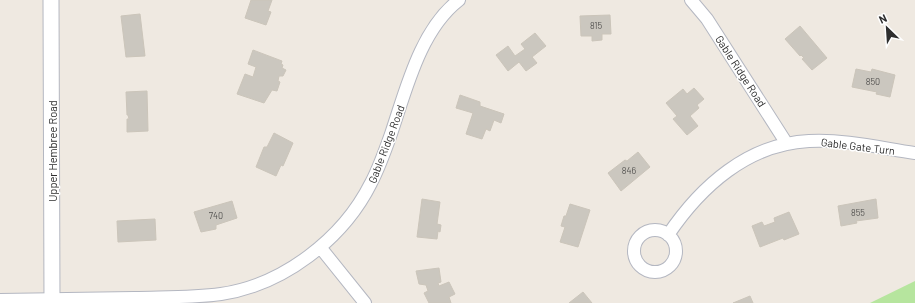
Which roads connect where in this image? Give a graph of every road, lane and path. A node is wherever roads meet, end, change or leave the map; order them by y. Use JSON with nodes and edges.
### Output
{"nodes":[{"id":1,"x":51,"y":0,"type":"edge"},
{"id":2,"x":459,"y":0,"type":"edge"},
{"id":3,"x":691,"y":0,"type":"edge"},
{"id":4,"x":787,"y":144,"type":"junction"},
{"id":5,"x":915,"y":153,"type":"edge"},
{"id":6,"x":668,"y":235,"type":"dead end"},
{"id":7,"x":320,"y":248,"type":"junction"},
{"id":8,"x":0,"y":300,"type":"edge"},
{"id":9,"x":52,"y":301,"type":"edge"},
{"id":10,"x":365,"y":303,"type":"edge"}],
"edges":[{"from":1,"to":9,"type":"street","name":"Upper Hembree Road"},
{"from":2,"to":7,"type":"street","name":"Gable Ridge Road"},
{"from":3,"to":4,"type":"street","name":"Gable Ridge Road"},
{"from":4,"to":5,"type":"street","name":"Gable Gate Turn"},
{"from":4,"to":6,"type":"street","name":"Gable Gate Turn"},
{"from":7,"to":9,"type":"street","name":"Gable Ridge Road"},
{"from":7,"to":10,"type":"street"},
{"from":8,"to":9,"type":"street","name":"Gable Ridge Road"}]}
